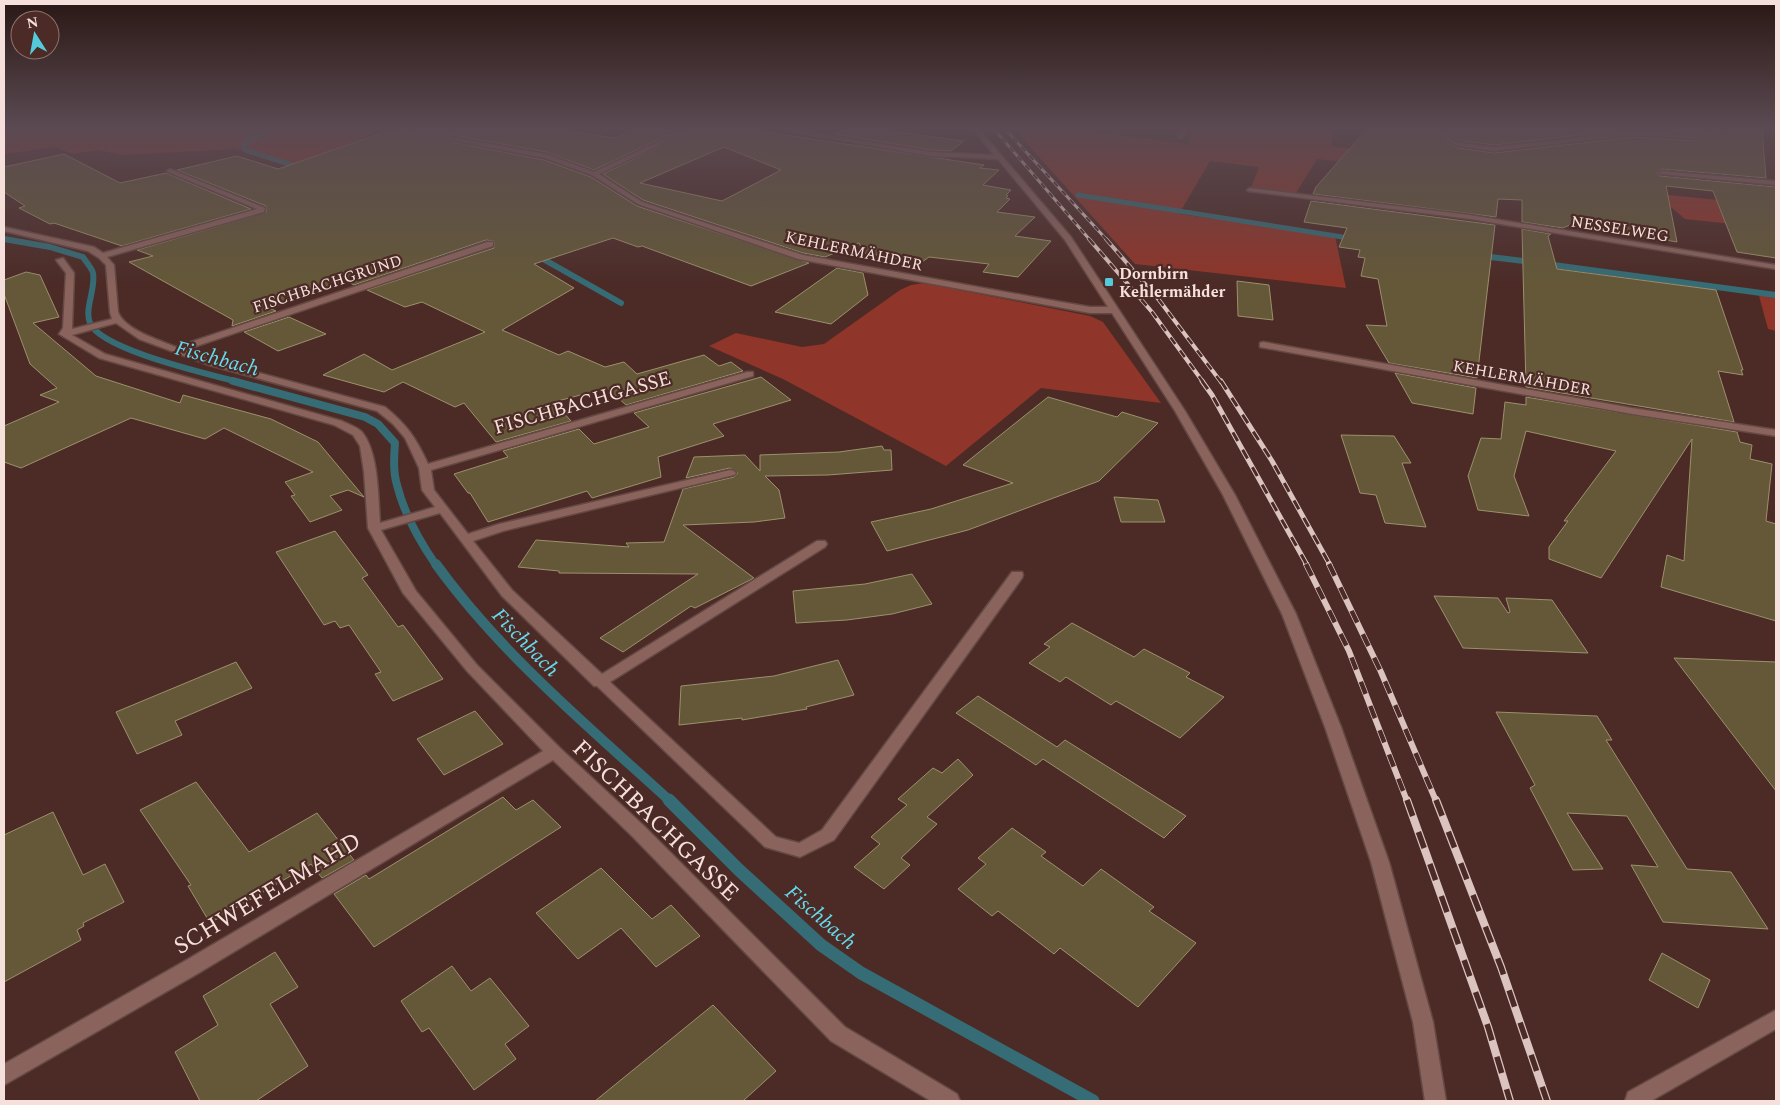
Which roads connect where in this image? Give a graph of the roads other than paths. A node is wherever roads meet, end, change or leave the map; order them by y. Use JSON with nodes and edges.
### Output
{"nodes":[{"id":1,"x":194,"y":181,"type":"edge"},
{"id":2,"x":604,"y":181,"type":"edge"},
{"id":3,"x":1019,"y":181,"type":"edge"},
{"id":4,"x":1751,"y":181,"type":"edge"},
{"id":5,"x":1776,"y":183,"type":"edge"},
{"id":6,"x":1250,"y":190,"type":"dead end"},
{"id":7,"x":4,"y":229,"type":"edge"},
{"id":8,"x":490,"y":244,"type":"dead end"},
{"id":9,"x":102,"y":256,"type":"junction"},
{"id":10,"x":60,"y":260,"type":"dead end"},
{"id":11,"x":1776,"y":267,"type":"edge"},
{"id":12,"x":1115,"y":310,"type":"junction"},
{"id":13,"x":117,"y":320,"type":"junction"},
{"id":14,"x":70,"y":332,"type":"junction"},
{"id":15,"x":1263,"y":345,"type":"dead end"},
{"id":16,"x":175,"y":350,"type":"junction"},
{"id":17,"x":750,"y":374,"type":"dead end"},
{"id":18,"x":1776,"y":433,"type":"edge"},
{"id":19,"x":425,"y":468,"type":"junction"},
{"id":20,"x":730,"y":472,"type":"dead end"},
{"id":21,"x":442,"y":509,"type":"junction"},
{"id":22,"x":381,"y":526,"type":"junction"},
{"id":23,"x":466,"y":539,"type":"junction"},
{"id":24,"x":821,"y":544,"type":"dead end"},
{"id":25,"x":1017,"y":575,"type":"dead end"},
{"id":26,"x":599,"y":682,"type":"junction"},
{"id":27,"x":554,"y":752,"type":"junction"},
{"id":28,"x":1776,"y":1019,"type":"edge"},
{"id":29,"x":4,"y":1075,"type":"edge"},
{"id":30,"x":1636,"y":1099,"type":"dead end"},
{"id":31,"x":950,"y":1101,"type":"edge"},
{"id":32,"x":1436,"y":1101,"type":"edge"}],
"edges":[{"from":1,"to":9,"type":"street"},
{"from":2,"to":12,"type":"street","name":"KEHLERMÄHDER"},
{"from":3,"to":12,"type":"street"},
{"from":4,"to":5,"type":"street"},
{"from":6,"to":11,"type":"street","name":"NESSELWEG"},
{"from":7,"to":9,"type":"street"},
{"from":8,"to":16,"type":"street","name":"FISCHBACHGRUND"},
{"from":9,"to":13,"type":"street"},
{"from":10,"to":14,"type":"street"},
{"from":12,"to":32,"type":"street"},
{"from":13,"to":14,"type":"street"},
{"from":13,"to":16,"type":"street"},
{"from":14,"to":22,"type":"street","name":"FISCHBACHGASSE"},
{"from":15,"to":18,"type":"street","name":"KEHLERMÄHDER"},
{"from":16,"to":19,"type":"street"},
{"from":17,"to":19,"type":"street","name":"FISCHBACHGASSE"},
{"from":19,"to":21,"type":"street"},
{"from":20,"to":23,"type":"street"},
{"from":21,"to":22,"type":"street"},
{"from":21,"to":23,"type":"street"},
{"from":22,"to":27,"type":"street","name":"FISCHBACHGASSE"},
{"from":23,"to":26,"type":"street"},
{"from":24,"to":26,"type":"street"},
{"from":25,"to":26,"type":"street"},
{"from":27,"to":29,"type":"street","name":"SCHWEFELMAHD"},
{"from":27,"to":31,"type":"street","name":"FISCHBACHGASSE"},
{"from":28,"to":30,"type":"street"}]}
